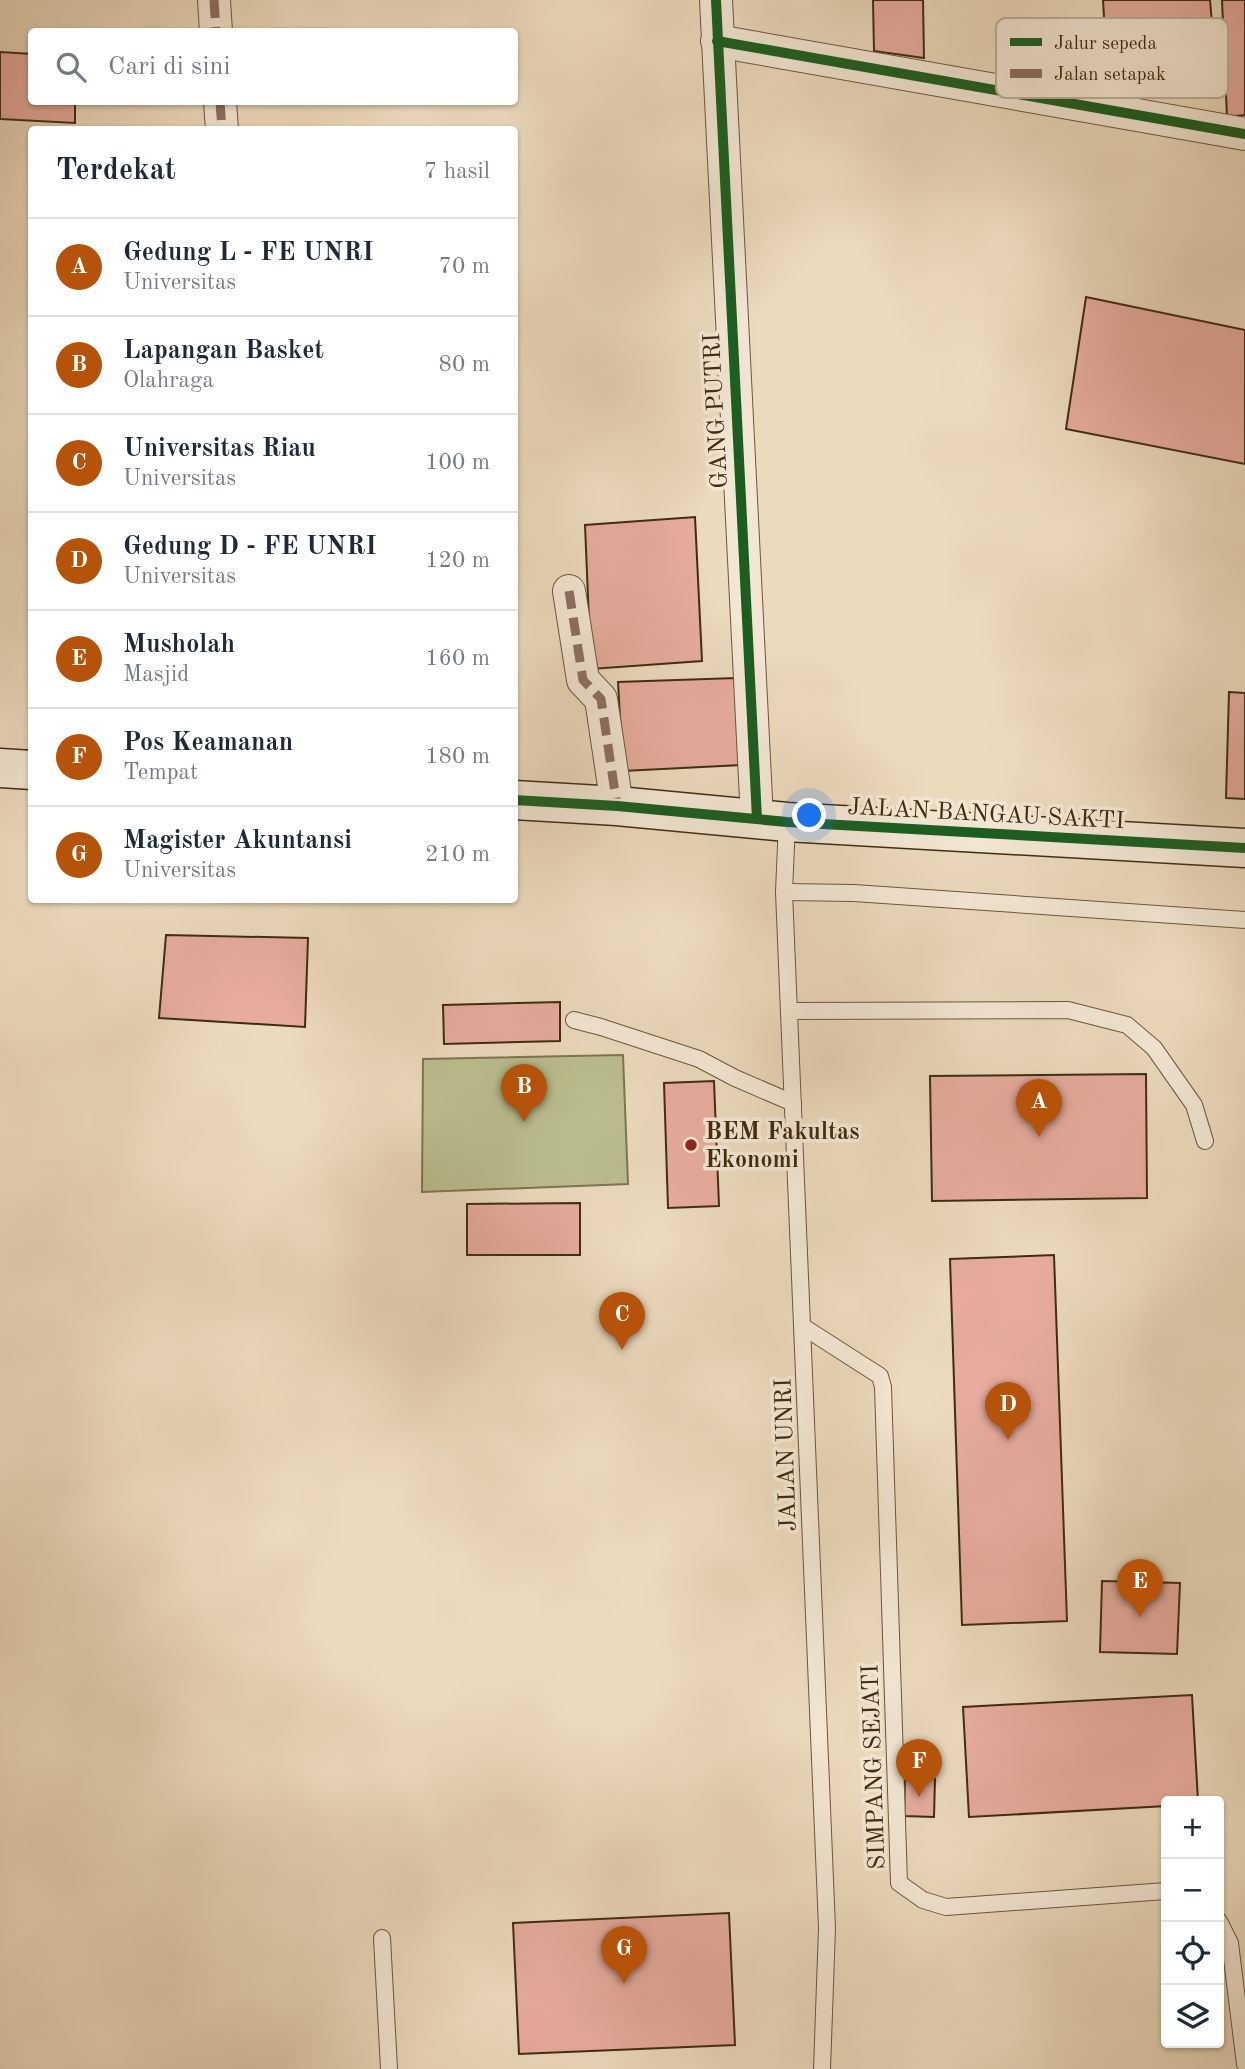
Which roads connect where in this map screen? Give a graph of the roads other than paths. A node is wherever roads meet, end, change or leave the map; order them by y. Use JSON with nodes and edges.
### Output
{"nodes":[{"id":1,"x":214,"y":0,"type":"edge"},
{"id":2,"x":716,"y":0,"type":"edge"},
{"id":3,"x":216,"y":28,"type":"edge"},
{"id":4,"x":717,"y":41,"type":"junction"},
{"id":5,"x":996,"y":90,"type":"edge"},
{"id":6,"x":1041,"y":98,"type":"edge"},
{"id":7,"x":220,"y":105,"type":"edge"},
{"id":8,"x":222,"y":126,"type":"edge"},
{"id":9,"x":1245,"y":134,"type":"edge"},
{"id":10,"x":569,"y":591,"type":"dead end"},
{"id":11,"x":0,"y":768,"type":"edge"},
{"id":12,"x":28,"y":770,"type":"edge"},
{"id":13,"x":518,"y":800,"type":"edge"},
{"id":14,"x":617,"y":806,"type":"junction"},
{"id":15,"x":777,"y":827,"type":"junction"},
{"id":16,"x":1245,"y":848,"type":"edge"},
{"id":17,"x":784,"y":892,"type":"junction"},
{"id":18,"x":1245,"y":920,"type":"edge"},
{"id":19,"x":790,"y":1011,"type":"junction"},
{"id":20,"x":574,"y":1020,"type":"dead end"},
{"id":21,"x":793,"y":1103,"type":"junction"},
{"id":22,"x":1205,"y":1141,"type":"dead end"},
{"id":23,"x":803,"y":1326,"type":"junction"},
{"id":24,"x":1161,"y":1891,"type":"edge"},
{"id":25,"x":1220,"y":1922,"type":"edge"},
{"id":26,"x":382,"y":1938,"type":"dead end"},
{"id":27,"x":1245,"y":2064,"type":"edge"},
{"id":28,"x":389,"y":2069,"type":"edge"},
{"id":29,"x":822,"y":2069,"type":"edge"}],
"edges":[{"from":1,"to":3,"type":"street"},
{"from":2,"to":4,"type":"street","name":"GANG PUTRI"},
{"from":4,"to":5,"type":"street"},
{"from":4,"to":15,"type":"street","name":"GANG PUTRI"},
{"from":6,"to":9,"type":"street"},
{"from":7,"to":8,"type":"street"},
{"from":10,"to":14,"type":"street"},
{"from":11,"to":12,"type":"street"},
{"from":13,"to":14,"type":"street","name":"JALAN BANGAU SAKTI"},
{"from":14,"to":15,"type":"street","name":"JALAN BANGAU SAKTI"},
{"from":15,"to":16,"type":"street","name":"JALAN BANGAU SAKTI"},
{"from":15,"to":17,"type":"lane","name":"JALAN UNRI"},
{"from":17,"to":18,"type":"lane"},
{"from":17,"to":19,"type":"lane","name":"JALAN UNRI"},
{"from":19,"to":21,"type":"lane","name":"JALAN UNRI"},
{"from":19,"to":22,"type":"lane"},
{"from":20,"to":21,"type":"lane"},
{"from":21,"to":23,"type":"lane","name":"JALAN UNRI"},
{"from":23,"to":24,"type":"lane","name":"SIMPANG SEJATI"},
{"from":23,"to":29,"type":"lane","name":"JALAN UNRI"},
{"from":25,"to":27,"type":"lane"},
{"from":26,"to":28,"type":"lane"}]}
